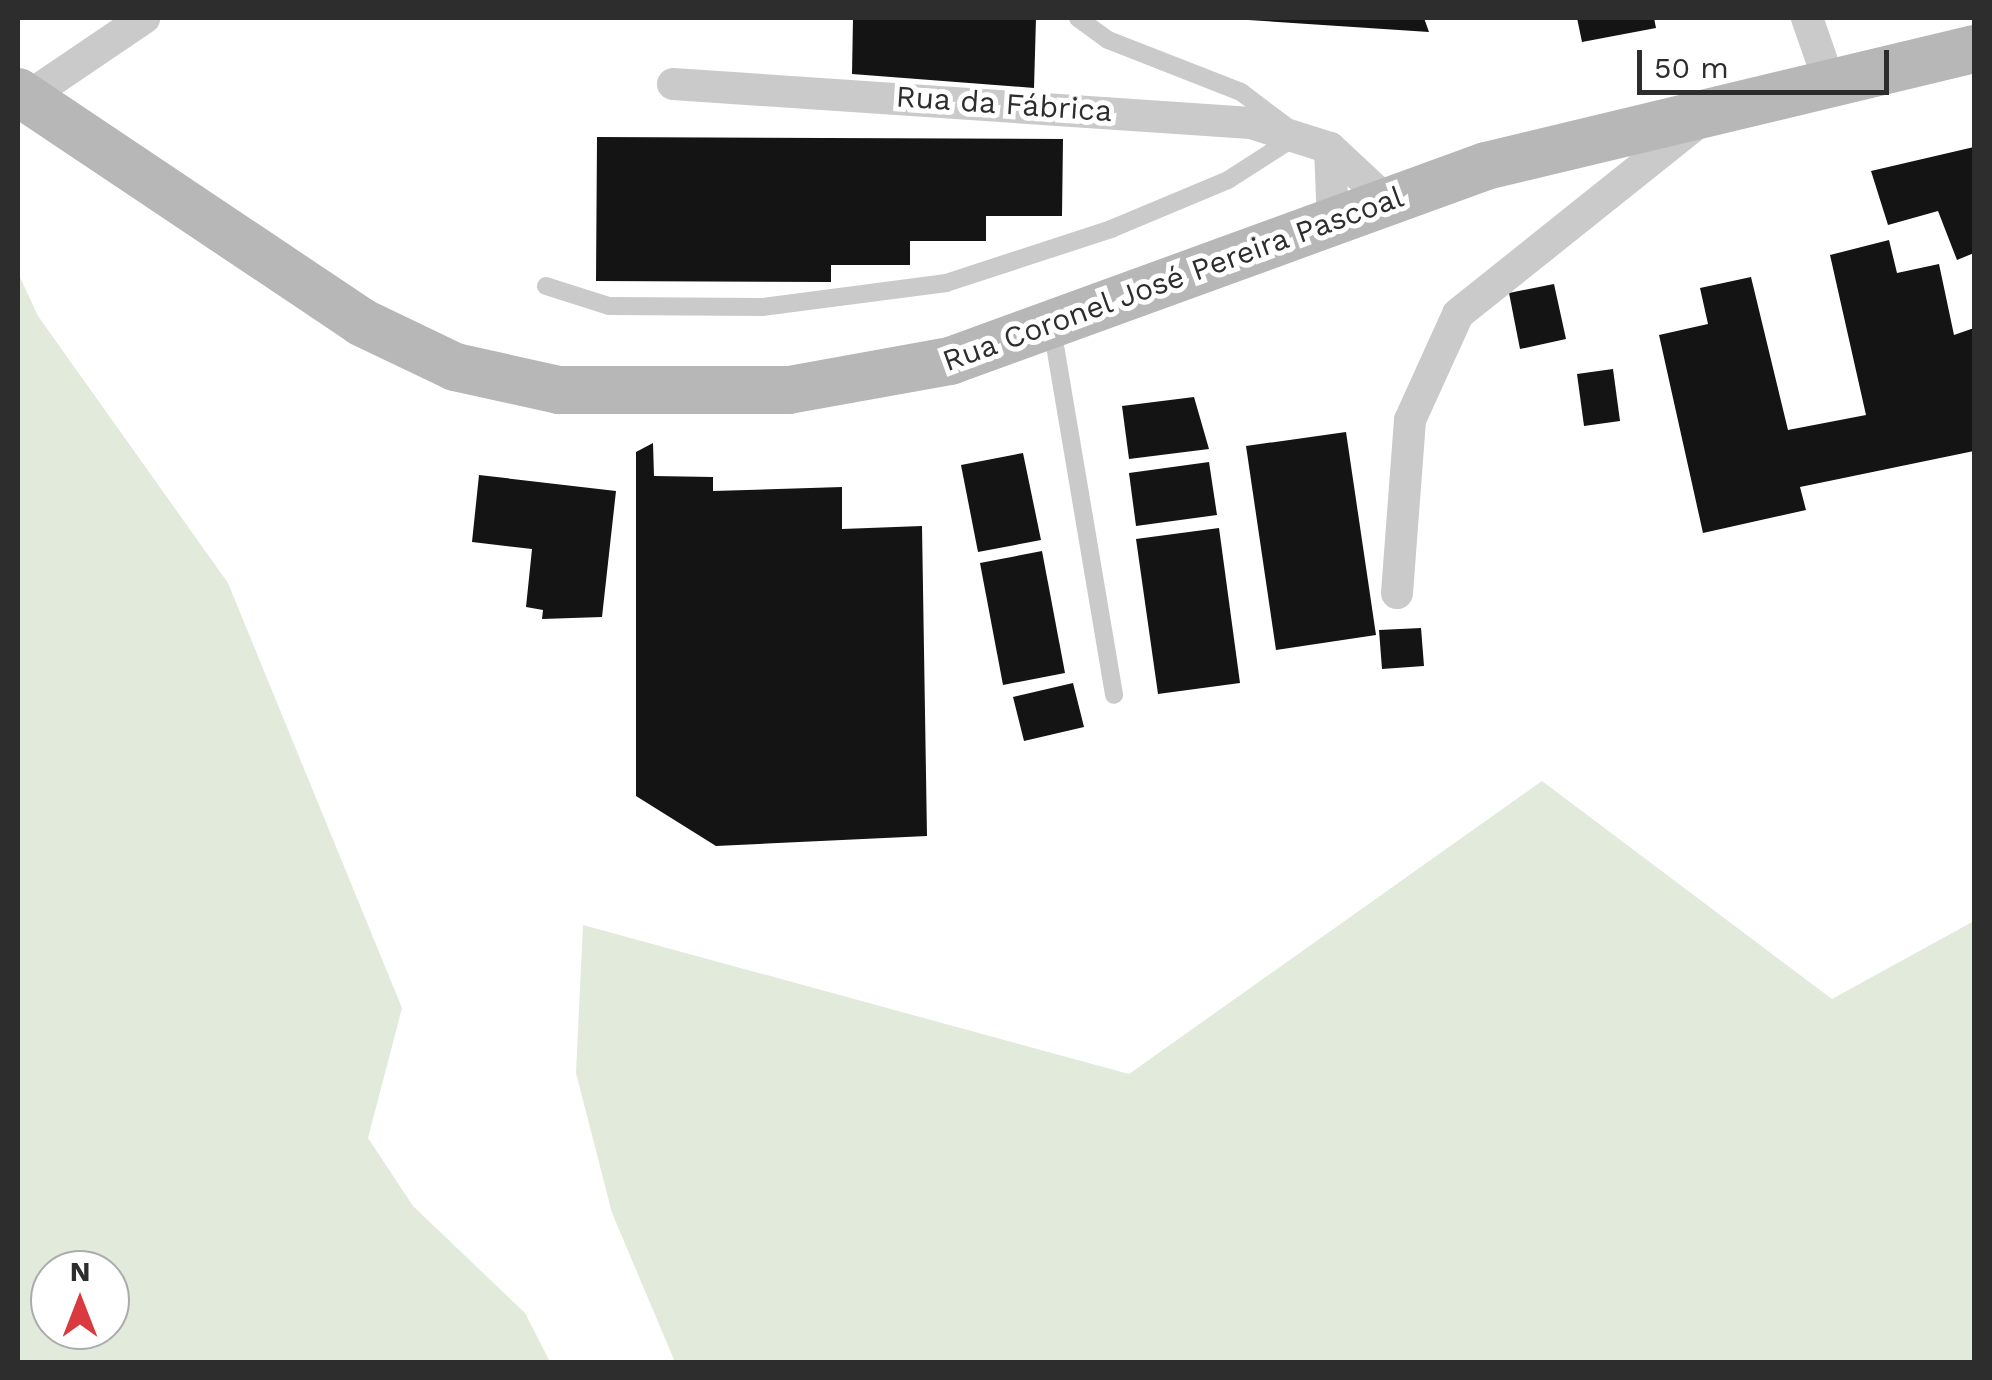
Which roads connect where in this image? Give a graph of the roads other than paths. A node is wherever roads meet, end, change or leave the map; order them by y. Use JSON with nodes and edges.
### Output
{"nodes":[{"id":1,"x":144,"y":18,"type":"edge"},
{"id":2,"x":1078,"y":18,"type":"edge"},
{"id":3,"x":1808,"y":18,"type":"edge"},
{"id":4,"x":1974,"y":49,"type":"edge"},
{"id":5,"x":1829,"y":82,"type":"junction"},
{"id":6,"x":673,"y":84,"type":"dead end"},
{"id":7,"x":22,"y":95,"type":"edge"},
{"id":8,"x":1716,"y":110,"type":"junction"},
{"id":9,"x":1298,"y":135,"type":"junction"},
{"id":10,"x":1330,"y":148,"type":"junction"},
{"id":11,"x":1389,"y":202,"type":"junction"},
{"id":12,"x":1333,"y":223,"type":"junction"},
{"id":13,"x":546,"y":286,"type":"dead end"},
{"id":14,"x":1052,"y":328,"type":"junction"},
{"id":15,"x":1397,"y":593,"type":"dead end"},
{"id":16,"x":1114,"y":695,"type":"dead end"}],
"edges":[{"from":1,"to":7,"type":"street"},
{"from":2,"to":9,"type":"lane"},
{"from":3,"to":5,"type":"street"},
{"from":4,"to":5,"type":"main road","name":"Rua Coronel José Pereira Pascoal"},
{"from":5,"to":8,"type":"main road","name":"Rua Coronel José Pereira Pascoal"},
{"from":6,"to":9,"type":"street","name":"Rua da Fábrica"},
{"from":7,"to":14,"type":"main road","name":"Rua Coronel José Pereira Pascoal"},
{"from":8,"to":11,"type":"main road","name":"Rua Coronel José Pereira Pascoal"},
{"from":8,"to":15,"type":"street"},
{"from":9,"to":10,"type":"street","name":"Rua da Fábrica"},
{"from":9,"to":13,"type":"lane"},
{"from":10,"to":11,"type":"street","name":"Rua da Fábrica"},
{"from":10,"to":12,"type":"street"},
{"from":11,"to":12,"type":"main road","name":"Rua Coronel José Pereira Pascoal"},
{"from":12,"to":14,"type":"main road","name":"Rua Coronel José Pereira Pascoal"},
{"from":14,"to":16,"type":"lane"}]}
